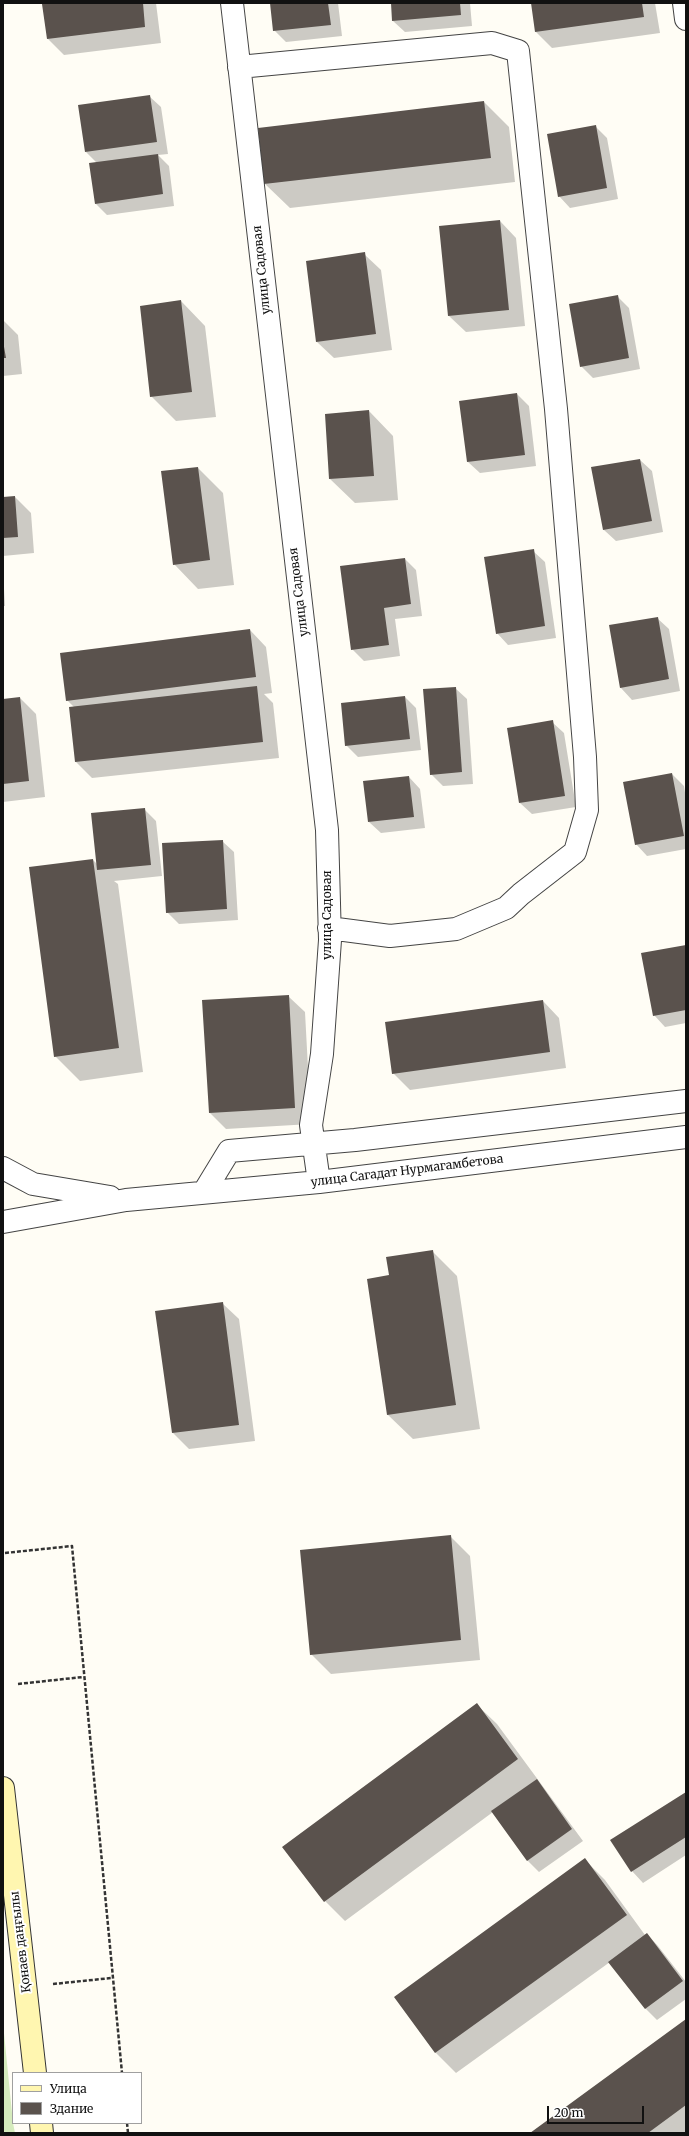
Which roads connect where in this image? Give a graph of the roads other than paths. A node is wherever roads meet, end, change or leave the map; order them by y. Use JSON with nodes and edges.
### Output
{"nodes":[{"id":1,"x":232,"y":3,"type":"edge"},
{"id":2,"x":684,"y":3,"type":"edge"},
{"id":3,"x":686,"y":19,"type":"edge"},
{"id":4,"x":240,"y":67,"type":"junction"},
{"id":5,"x":329,"y":928,"type":"junction"},
{"id":6,"x":686,"y":1101,"type":"edge"},
{"id":7,"x":686,"y":1137,"type":"edge"},
{"id":8,"x":314,"y":1142,"type":"junction"},
{"id":9,"x":3,"y":1168,"type":"edge"},
{"id":10,"x":319,"y":1182,"type":"junction"},
{"id":11,"x":204,"y":1192,"type":"junction"},
{"id":12,"x":126,"y":1200,"type":"junction"},
{"id":13,"x":3,"y":1222,"type":"edge"},
{"id":14,"x":3,"y":1788,"type":"edge"},
{"id":15,"x":35,"y":2072,"type":"edge"}],
"edges":[{"from":1,"to":4,"type":"street","name":"улица Садовая"},
{"from":2,"to":3,"type":"street"},
{"from":4,"to":5,"type":"street","name":"улица Садовая"},
{"from":4,"to":5,"type":"street"},
{"from":5,"to":8,"type":"street","name":"улица Садовая"},
{"from":6,"to":8,"type":"street"},
{"from":7,"to":10,"type":"street","name":"улица Сагадат Нурмагамбетова"},
{"from":8,"to":10,"type":"street","name":"улица Садовая"},
{"from":8,"to":11,"type":"street"},
{"from":9,"to":12,"type":"street","name":"улица Сагадат Нурмагамбетова"},
{"from":10,"to":11,"type":"street","name":"улица Сагадат Нурмагамбетова"},
{"from":11,"to":12,"type":"street","name":"улица Сагадат Нурмагамбетова"},
{"from":12,"to":13,"type":"street","name":"улица Сагадат Нурмагамбетова"},
{"from":14,"to":15,"type":"main road","name":"Қонаев даңғылы"}]}
